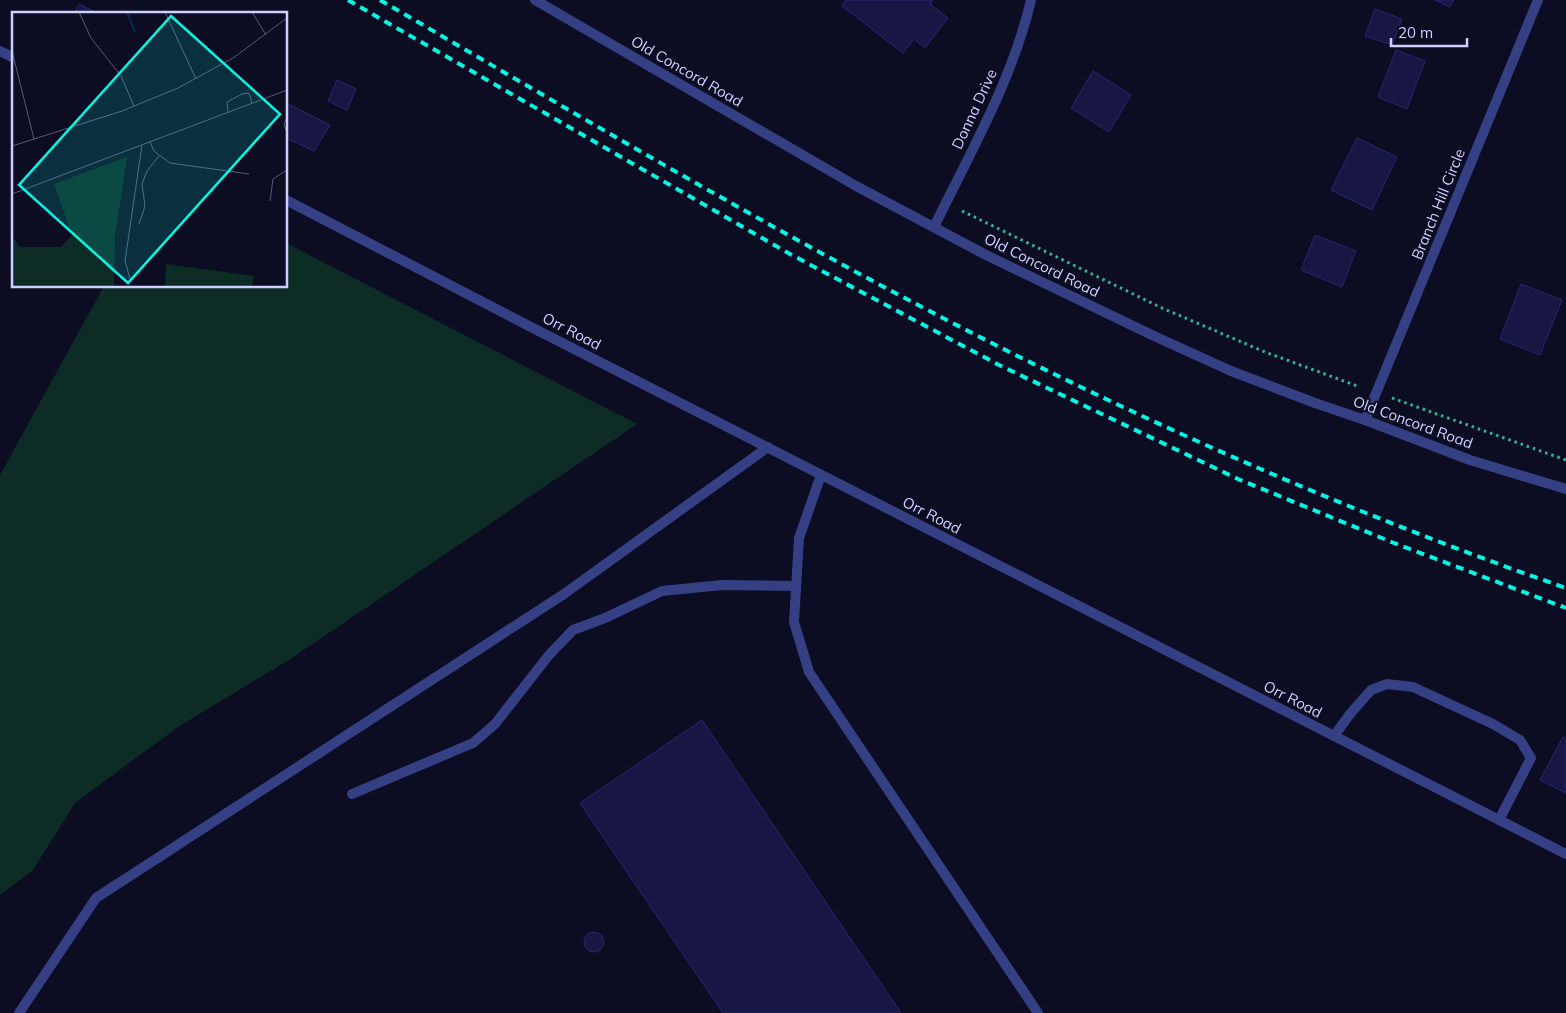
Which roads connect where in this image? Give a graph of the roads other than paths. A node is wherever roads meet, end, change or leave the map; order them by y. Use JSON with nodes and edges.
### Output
{"nodes":[{"id":1,"x":535,"y":0,"type":"edge"},
{"id":2,"x":1031,"y":0,"type":"edge"},
{"id":3,"x":1538,"y":0,"type":"edge"},
{"id":4,"x":0,"y":51,"type":"edge"},
{"id":5,"x":12,"y":57,"type":"edge"},
{"id":6,"x":288,"y":201,"type":"edge"},
{"id":7,"x":934,"y":227,"type":"junction"},
{"id":8,"x":1365,"y":420,"type":"junction"},
{"id":9,"x":768,"y":447,"type":"junction"},
{"id":10,"x":821,"y":475,"type":"junction"},
{"id":11,"x":1566,"y":489,"type":"edge"},
{"id":12,"x":796,"y":586,"type":"junction"},
{"id":13,"x":1334,"y":736,"type":"junction"},
{"id":14,"x":352,"y":794,"type":"dead end"},
{"id":15,"x":1499,"y":820,"type":"junction"},
{"id":16,"x":1566,"y":854,"type":"edge"},
{"id":17,"x":19,"y":1013,"type":"edge"},
{"id":18,"x":1038,"y":1013,"type":"edge"}],
"edges":[{"from":1,"to":7,"type":"street","name":"Old Concord Road"},
{"from":2,"to":7,"type":"street","name":"Donna Drive"},
{"from":3,"to":8,"type":"street","name":"Branch Hill Circle"},
{"from":4,"to":5,"type":"street"},
{"from":6,"to":9,"type":"street","name":"Orr Road"},
{"from":7,"to":8,"type":"street","name":"Old Concord Road"},
{"from":8,"to":11,"type":"street","name":"Old Concord Road"},
{"from":9,"to":10,"type":"street","name":"Orr Road"},
{"from":9,"to":17,"type":"street"},
{"from":10,"to":12,"type":"street"},
{"from":10,"to":13,"type":"street","name":"Orr Road"},
{"from":12,"to":14,"type":"street"},
{"from":12,"to":18,"type":"street"},
{"from":13,"to":15,"type":"street","name":"Orr Road"},
{"from":13,"to":15,"type":"street"},
{"from":15,"to":16,"type":"street","name":"Orr Road"}]}
